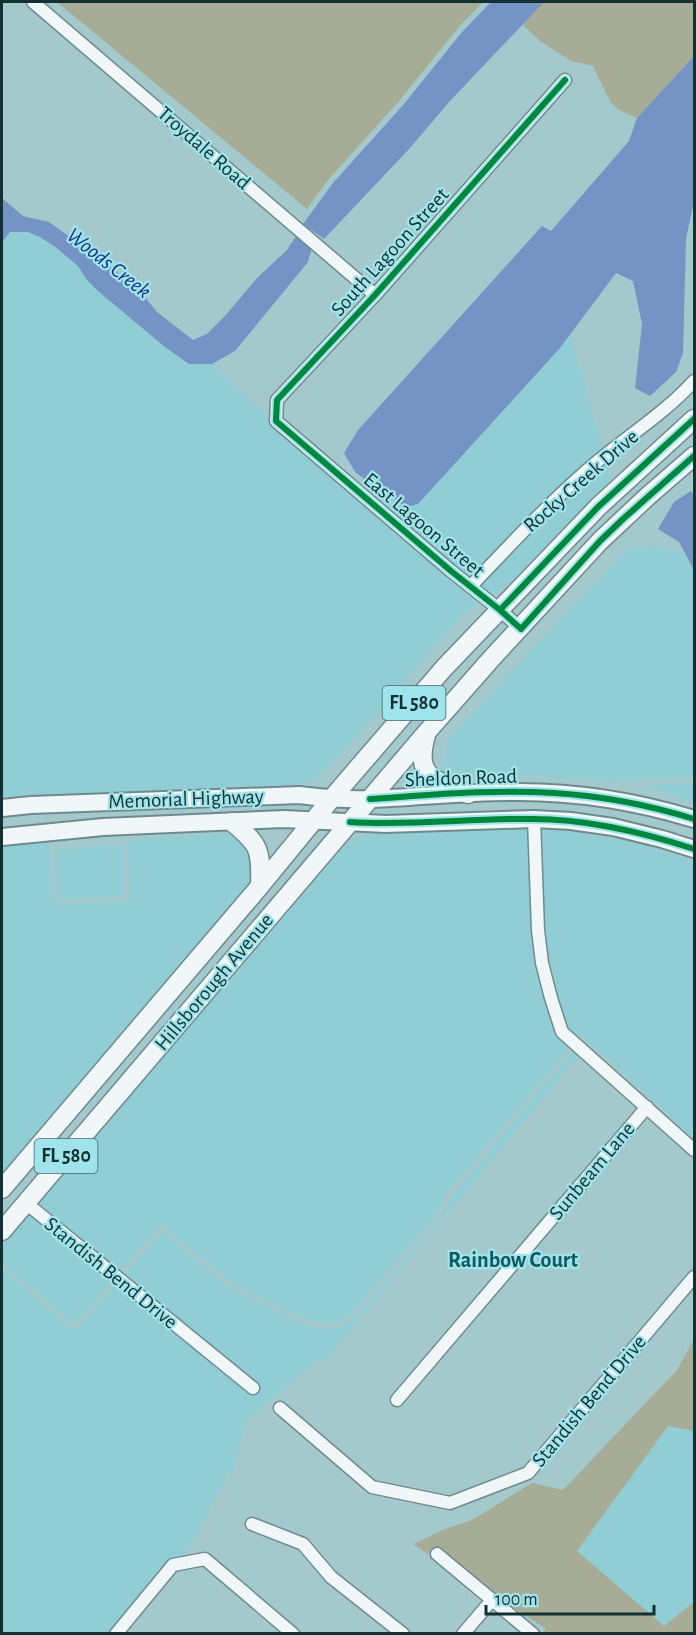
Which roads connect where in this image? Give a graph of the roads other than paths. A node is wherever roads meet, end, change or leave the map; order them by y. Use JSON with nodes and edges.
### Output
{"nodes":[{"id":1,"x":33,"y":2,"type":"edge"},
{"id":2,"x":565,"y":80,"type":"dead end"},
{"id":3,"x":375,"y":295,"type":"junction"},
{"id":4,"x":694,"y":381,"type":"edge"},
{"id":5,"x":694,"y":419,"type":"edge"},
{"id":6,"x":305,"y":446,"type":"joint"},
{"id":7,"x":694,"y":456,"type":"edge"},
{"id":8,"x":471,"y":586,"type":"junction"},
{"id":9,"x":500,"y":610,"type":"junction"},
{"id":10,"x":520,"y":629,"type":"junction"},
{"id":11,"x":426,"y":733,"type":"junction"},
{"id":12,"x":468,"y":794,"type":"junction"},
{"id":13,"x":332,"y":798,"type":"junction"},
{"id":14,"x":370,"y":799,"type":"junction"},
{"id":15,"x":2,"y":808,"type":"edge"},
{"id":16,"x":534,"y":819,"type":"junction"},
{"id":17,"x":694,"y":819,"type":"edge"},
{"id":18,"x":314,"y":820,"type":"junction"},
{"id":19,"x":232,"y":822,"type":"junction"},
{"id":20,"x":350,"y":822,"type":"junction"},
{"id":21,"x":2,"y":837,"type":"edge"},
{"id":22,"x":694,"y":849,"type":"edge"},
{"id":23,"x":260,"y":885,"type":"junction"},
{"id":24,"x":108,"y":1063,"type":"junction"},
{"id":25,"x":130,"y":1081,"type":"junction"},
{"id":26,"x":647,"y":1107,"type":"junction"},
{"id":27,"x":39,"y":1146,"type":"junction"},
{"id":28,"x":694,"y":1150,"type":"edge"},
{"id":29,"x":2,"y":1189,"type":"edge"},
{"id":30,"x":26,"y":1203,"type":"junction"},
{"id":31,"x":2,"y":1215,"type":"edge"},
{"id":32,"x":2,"y":1231,"type":"edge"},
{"id":33,"x":694,"y":1277,"type":"edge"},
{"id":34,"x":254,"y":1388,"type":"dead end"},
{"id":35,"x":397,"y":1400,"type":"dead end"},
{"id":36,"x":280,"y":1408,"type":"dead end"},
{"id":37,"x":252,"y":1524,"type":"dead end"},
{"id":38,"x":437,"y":1554,"type":"dead end"},
{"id":39,"x":492,"y":1600,"type":"junction"},
{"id":40,"x":116,"y":1634,"type":"edge"},
{"id":41,"x":293,"y":1634,"type":"edge"},
{"id":42,"x":403,"y":1634,"type":"edge"},
{"id":43,"x":463,"y":1634,"type":"edge"},
{"id":44,"x":533,"y":1634,"type":"edge"}],
"edges":[{"from":1,"to":3,"type":"street","name":"Troydale Road"},
{"from":2,"to":3,"type":"street","name":"South Lagoon Street"},
{"from":3,"to":6,"type":"street","name":"South Lagoon Street"},
{"from":4,"to":8,"type":"street","name":"Rocky Creek Drive"},
{"from":5,"to":9,"type":"main road","number":"FL 580"},
{"from":6,"to":8,"type":"street","name":"East Lagoon Street"},
{"from":7,"to":10,"type":"main road","number":"FL 580"},
{"from":8,"to":9,"type":"street","name":"East Lagoon Street"},
{"from":9,"to":10,"type":"street","name":"East Lagoon Street"},
{"from":9,"to":13,"type":"main road","number":"FL 580"},
{"from":10,"to":11,"type":"main road","number":"FL 580"},
{"from":11,"to":12,"type":"main road"},
{"from":11,"to":14,"type":"main road","name":"Hillsborough Avenue","number":"FL 580"},
{"from":12,"to":14,"type":"main road","name":"Sheldon Road"},
{"from":12,"to":17,"type":"main road","name":"Sheldon Road"},
{"from":13,"to":14,"type":"main road","name":"Memorial Highway"},
{"from":13,"to":15,"type":"main road","name":"Memorial Highway"},
{"from":13,"to":18,"type":"main road","name":"Hillsborough Avenue","number":"FL 580"},
{"from":14,"to":20,"type":"main road","name":"Hillsborough Avenue","number":"FL 580"},
{"from":16,"to":20,"type":"main road","name":"Sheldon Road"},
{"from":16,"to":22,"type":"main road","name":"Sheldon Road"},
{"from":16,"to":26,"type":"street"},
{"from":18,"to":19,"type":"main road","name":"Memorial Highway"},
{"from":18,"to":20,"type":"main road","name":"Memorial Highway"},
{"from":18,"to":23,"type":"main road","name":"Hillsborough Avenue","number":"FL 580"},
{"from":19,"to":21,"type":"main road","name":"Memorial Highway"},
{"from":19,"to":23,"type":"main road"},
{"from":20,"to":25,"type":"main road","name":"Hillsborough Avenue","number":"FL 580"},
{"from":23,"to":24,"type":"main road","name":"Hillsborough Avenue","number":"FL 580"},
{"from":24,"to":25,"type":"main road"},
{"from":24,"to":27,"type":"main road","name":"Hillsborough Avenue","number":"FL 580"},
{"from":25,"to":30,"type":"main road","name":"Hillsborough Avenue","number":"FL 580"},
{"from":26,"to":28,"type":"street"},
{"from":26,"to":35,"type":"street","name":"Sunbeam Lane"},
{"from":27,"to":29,"type":"main road","name":"Hillsborough Avenue","number":"FL 580"},
{"from":27,"to":31,"type":"main road"},
{"from":30,"to":32,"type":"main road","name":"Hillsborough Avenue","number":"FL 580"},
{"from":30,"to":34,"type":"street","name":"Standish Bend Drive"},
{"from":33,"to":36,"type":"street","name":"Standish Bend Drive"},
{"from":37,"to":42,"type":"street"},
{"from":38,"to":39,"type":"street"},
{"from":39,"to":43,"type":"street"},
{"from":39,"to":44,"type":"street"},
{"from":40,"to":41,"type":"street"}]}
